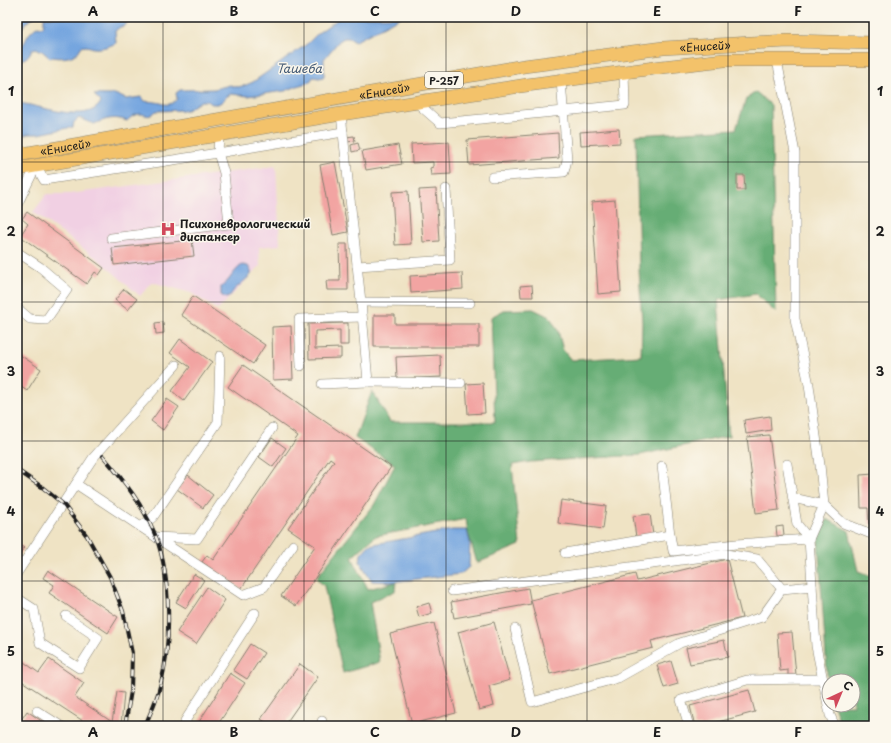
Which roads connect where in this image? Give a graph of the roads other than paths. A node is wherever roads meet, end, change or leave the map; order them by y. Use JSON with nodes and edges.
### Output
{"nodes":[{"id":1,"x":874,"y":43,"type":"edge"},
{"id":2,"x":777,"y":60,"type":"junction"},
{"id":3,"x":874,"y":60,"type":"edge"},
{"id":4,"x":624,"y":72,"type":"junction"},
{"id":5,"x":561,"y":80,"type":"junction"},
{"id":6,"x":416,"y":102,"type":"junction"},
{"id":7,"x":563,"y":111,"type":"junction"},
{"id":8,"x":341,"y":114,"type":"junction"},
{"id":9,"x":342,"y":132,"type":"junction"},
{"id":10,"x":219,"y":135,"type":"junction"},
{"id":11,"x":218,"y":153,"type":"junction"},
{"id":12,"x":17,"y":155,"type":"edge"},
{"id":13,"x":36,"y":166,"type":"junction"},
{"id":14,"x":17,"y":169,"type":"edge"},
{"id":15,"x":492,"y":176,"type":"dead end"},
{"id":16,"x":446,"y":189,"type":"dead end"},
{"id":17,"x":17,"y":205,"type":"edge"},
{"id":18,"x":112,"y":238,"type":"dead end"},
{"id":19,"x":17,"y":252,"type":"edge"},
{"id":20,"x":357,"y":266,"type":"junction"},
{"id":21,"x":361,"y":302,"type":"junction"},
{"id":22,"x":470,"y":303,"type":"dead end"},
{"id":23,"x":17,"y":308,"type":"edge"},
{"id":24,"x":362,"y":317,"type":"junction"},
{"id":25,"x":220,"y":356,"type":"dead end"},
{"id":26,"x":176,"y":365,"type":"dead end"},
{"id":27,"x":301,"y":366,"type":"dead end"},
{"id":28,"x":368,"y":382,"type":"junction"},
{"id":29,"x":461,"y":383,"type":"dead end"},
{"id":30,"x":322,"y":384,"type":"dead end"},
{"id":31,"x":272,"y":428,"type":"dead end"},
{"id":32,"x":787,"y":464,"type":"dead end"},
{"id":33,"x":662,"y":466,"type":"dead end"},
{"id":34,"x":76,"y":484,"type":"junction"},
{"id":35,"x":793,"y":498,"type":"junction"},
{"id":36,"x":824,"y":506,"type":"junction"},
{"id":37,"x":141,"y":527,"type":"junction"},
{"id":38,"x":874,"y":534,"type":"edge"},
{"id":39,"x":670,"y":535,"type":"junction"},
{"id":40,"x":156,"y":537,"type":"junction"},
{"id":41,"x":809,"y":539,"type":"junction"},
{"id":42,"x":293,"y":545,"type":"dead end"},
{"id":43,"x":565,"y":553,"type":"dead end"},
{"id":44,"x":17,"y":573,"type":"edge"},
{"id":45,"x":812,"y":586,"type":"junction"},
{"id":46,"x":782,"y":589,"type":"junction"},
{"id":47,"x":452,"y":591,"type":"dead end"},
{"id":48,"x":17,"y":598,"type":"edge"},
{"id":49,"x":255,"y":613,"type":"dead end"},
{"id":50,"x":66,"y":616,"type":"dead end"},
{"id":51,"x":515,"y":629,"type":"dead end"},
{"id":52,"x":822,"y":673,"type":"edge"},
{"id":53,"x":821,"y":679,"type":"edge"},
{"id":54,"x":37,"y":711,"type":"dead end"},
{"id":55,"x":830,"y":713,"type":"edge"},
{"id":56,"x":61,"y":726,"type":"edge"},
{"id":57,"x":188,"y":726,"type":"edge"},
{"id":58,"x":689,"y":726,"type":"edge"},
{"id":59,"x":835,"y":726,"type":"edge"}],
"edges":[{"from":1,"to":12,"type":"highway","name":"«Енисей»","number":"Р-257"},
{"from":2,"to":3,"type":"highway","name":"«Енисей»","number":"Р-257"},
{"from":2,"to":4,"type":"highway","name":"«Енисей»","number":"Р-257"},
{"from":2,"to":36,"type":"street"},
{"from":4,"to":5,"type":"highway","name":"«Енисей»","number":"Р-257"},
{"from":4,"to":7,"type":"street"},
{"from":5,"to":6,"type":"highway","name":"«Енисей»","number":"Р-257"},
{"from":5,"to":7,"type":"street"},
{"from":6,"to":7,"type":"street"},
{"from":6,"to":8,"type":"highway","name":"«Енисей»","number":"Р-257"},
{"from":7,"to":15,"type":"street"},
{"from":8,"to":9,"type":"street"},
{"from":8,"to":10,"type":"highway","name":"«Енисей»","number":"Р-257"},
{"from":9,"to":11,"type":"street"},
{"from":9,"to":20,"type":"street"},
{"from":10,"to":11,"type":"street"},
{"from":10,"to":13,"type":"highway","name":"«Енисей»","number":"Р-257"},
{"from":11,"to":13,"type":"street"},
{"from":11,"to":18,"type":"street"},
{"from":13,"to":14,"type":"highway","name":"«Енисей»","number":"Р-257"},
{"from":13,"to":17,"type":"street"},
{"from":16,"to":20,"type":"street"},
{"from":19,"to":23,"type":"street"},
{"from":20,"to":21,"type":"street"},
{"from":21,"to":22,"type":"street"},
{"from":21,"to":24,"type":"street"},
{"from":24,"to":27,"type":"street"},
{"from":24,"to":28,"type":"street"},
{"from":25,"to":37,"type":"street"},
{"from":26,"to":34,"type":"street"},
{"from":28,"to":29,"type":"street"},
{"from":28,"to":30,"type":"street"},
{"from":31,"to":40,"type":"street"},
{"from":32,"to":35,"type":"street"},
{"from":33,"to":39,"type":"street"},
{"from":34,"to":37,"type":"street"},
{"from":34,"to":44,"type":"street"},
{"from":35,"to":36,"type":"street"},
{"from":35,"to":41,"type":"street"},
{"from":36,"to":38,"type":"street"},
{"from":36,"to":41,"type":"street"},
{"from":37,"to":40,"type":"street"},
{"from":39,"to":41,"type":"street"},
{"from":39,"to":43,"type":"street"},
{"from":40,"to":42,"type":"street"},
{"from":41,"to":45,"type":"street"},
{"from":45,"to":46,"type":"street"},
{"from":45,"to":52,"type":"street"},
{"from":46,"to":47,"type":"street"},
{"from":46,"to":51,"type":"street"},
{"from":48,"to":50,"type":"street"},
{"from":49,"to":57,"type":"street"},
{"from":53,"to":58,"type":"street"},
{"from":54,"to":56,"type":"street"},
{"from":55,"to":59,"type":"street"}]}
